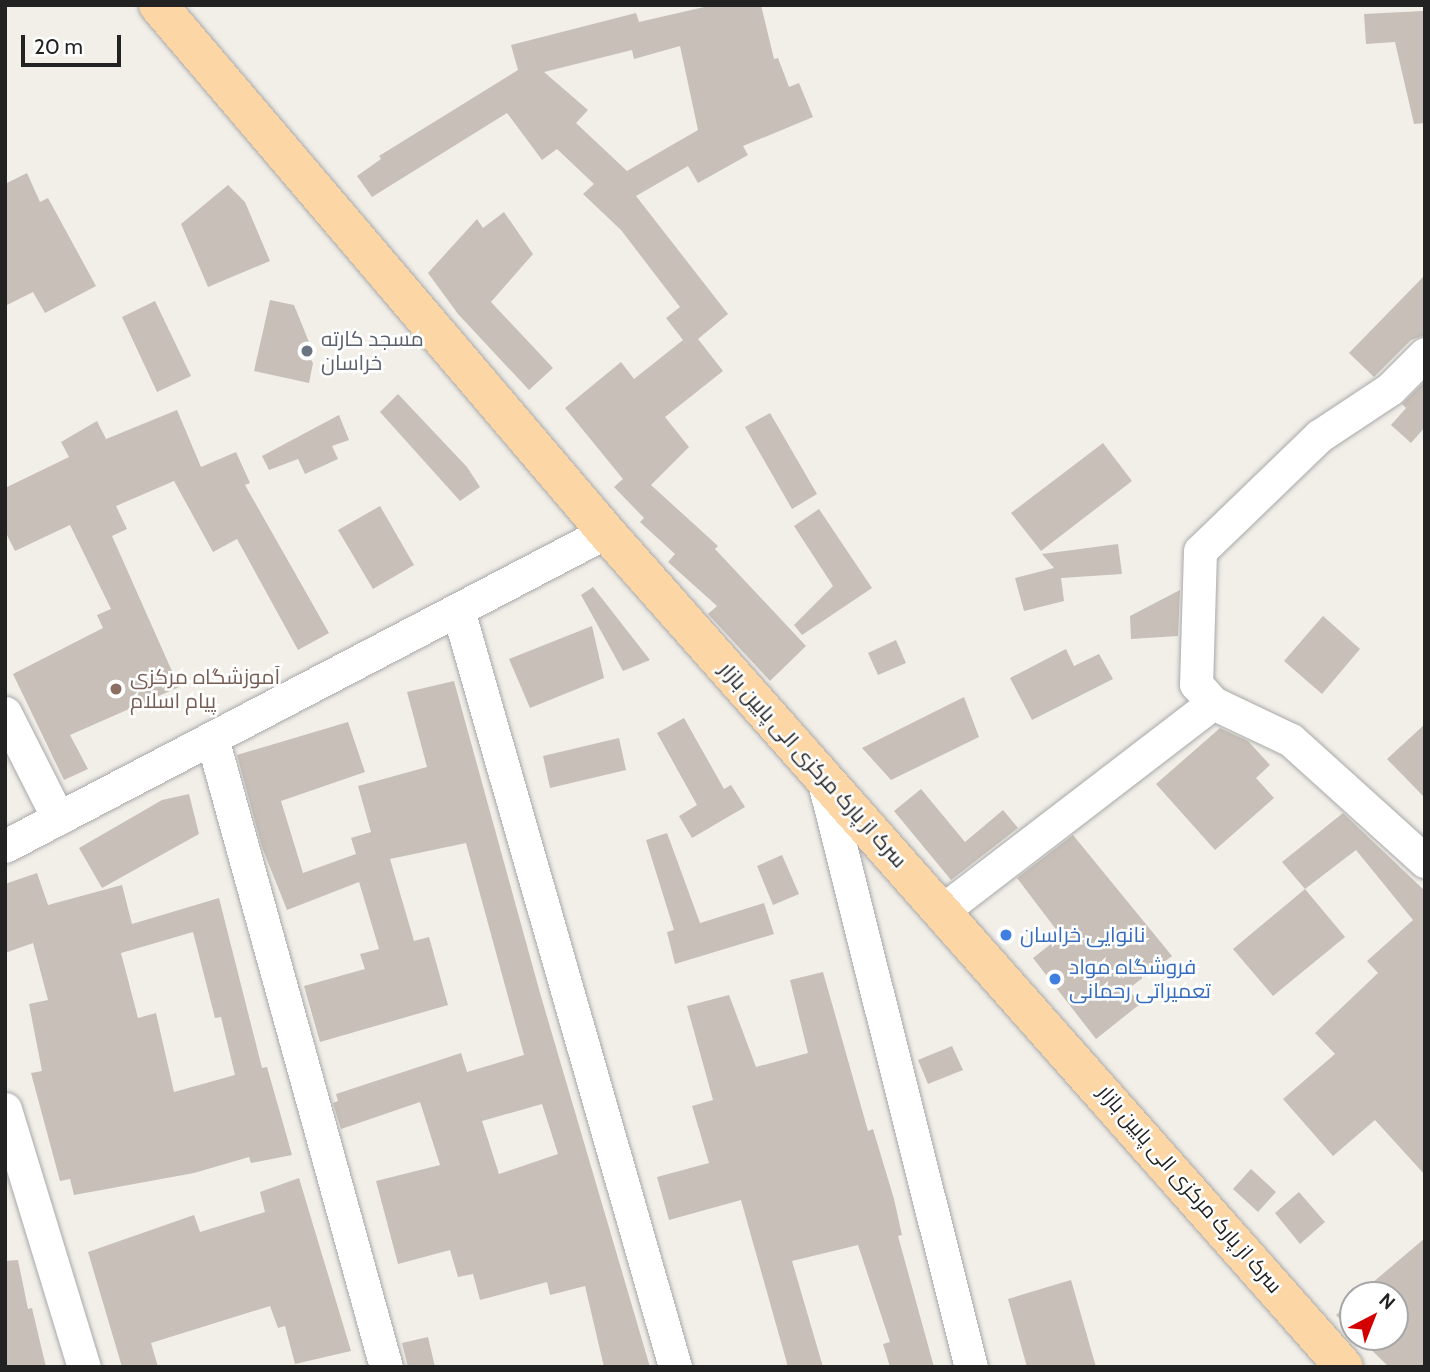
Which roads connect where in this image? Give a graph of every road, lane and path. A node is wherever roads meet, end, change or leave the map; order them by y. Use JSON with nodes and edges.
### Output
{"nodes":[{"id":1,"x":158,"y":5,"type":"edge"},
{"id":2,"x":1425,"y":354,"type":"edge"},
{"id":3,"x":606,"y":532,"type":"junction"},
{"id":4,"x":458,"y":610,"type":"junction"},
{"id":5,"x":1213,"y":703,"type":"junction"},
{"id":6,"x":5,"y":713,"type":"edge"},
{"id":7,"x":212,"y":738,"type":"junction"},
{"id":8,"x":822,"y":774,"type":"junction"},
{"id":9,"x":58,"y":818,"type":"junction"},
{"id":10,"x":5,"y":846,"type":"edge"},
{"id":11,"x":1425,"y":861,"type":"edge"},
{"id":12,"x":943,"y":910,"type":"junction"},
{"id":13,"x":5,"y":1108,"type":"edge"},
{"id":14,"x":84,"y":1367,"type":"edge"},
{"id":15,"x":386,"y":1367,"type":"edge"},
{"id":16,"x":675,"y":1367,"type":"edge"},
{"id":17,"x":971,"y":1367,"type":"edge"},
{"id":18,"x":1344,"y":1367,"type":"edge"}],
"edges":[{"from":1,"to":3,"type":"main road","name":"سرک از پارک مرکزی الی پایین بازار"},
{"from":2,"to":5,"type":"street"},
{"from":3,"to":4,"type":"street"},
{"from":3,"to":8,"type":"main road","name":"سرک از پارک مرکزی الی پایین بازار"},
{"from":4,"to":7,"type":"street"},
{"from":4,"to":16,"type":"street"},
{"from":5,"to":11,"type":"street"},
{"from":5,"to":12,"type":"street"},
{"from":6,"to":9,"type":"street"},
{"from":7,"to":9,"type":"street"},
{"from":7,"to":15,"type":"street"},
{"from":8,"to":12,"type":"main road","name":"سرک از پارک مرکزی الی پایین بازار"},
{"from":8,"to":17,"type":"street"},
{"from":9,"to":10,"type":"street"},
{"from":12,"to":18,"type":"main road","name":"سرک از پارک مرکزی الی پایین بازار"},
{"from":13,"to":14,"type":"street"}]}
